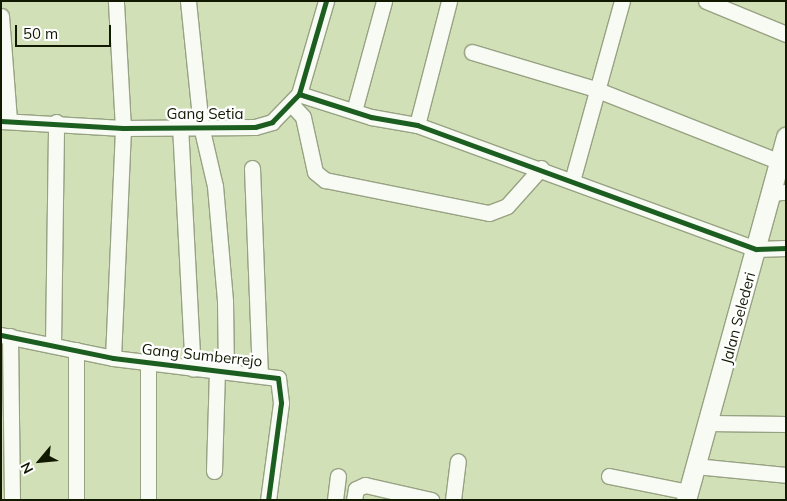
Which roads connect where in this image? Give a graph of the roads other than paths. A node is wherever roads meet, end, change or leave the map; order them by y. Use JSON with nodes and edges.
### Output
{"nodes":[{"id":1,"x":116,"y":1,"type":"edge"},
{"id":2,"x":188,"y":1,"type":"edge"},
{"id":3,"x":318,"y":1,"type":"edge"},
{"id":4,"x":326,"y":1,"type":"edge"},
{"id":5,"x":384,"y":1,"type":"edge"},
{"id":6,"x":449,"y":1,"type":"edge"},
{"id":7,"x":622,"y":1,"type":"edge"},
{"id":8,"x":706,"y":1,"type":"edge"},
{"id":9,"x":1,"y":16,"type":"edge"},
{"id":10,"x":320,"y":21,"type":"junction"},
{"id":11,"x":786,"y":34,"type":"edge"},
{"id":12,"x":472,"y":52,"type":"dead end"},
{"id":13,"x":594,"y":89,"type":"junction"},
{"id":14,"x":296,"y":99,"type":"junction"},
{"id":15,"x":354,"y":111,"type":"junction"},
{"id":16,"x":5,"y":121,"type":"edge"},
{"id":17,"x":56,"y":122,"type":"junction"},
{"id":18,"x":180,"y":125,"type":"junction"},
{"id":19,"x":417,"y":125,"type":"junction"},
{"id":20,"x":201,"y":126,"type":"junction"},
{"id":21,"x":123,"y":128,"type":"junction"},
{"id":22,"x":786,"y":136,"type":"edge"},
{"id":23,"x":780,"y":162,"type":"junction"},
{"id":24,"x":252,"y":168,"type":"dead end"},
{"id":25,"x":541,"y":168,"type":"junction"},
{"id":26,"x":572,"y":181,"type":"junction"},
{"id":27,"x":778,"y":192,"type":"edge"},
{"id":28,"x":786,"y":248,"type":"edge"},
{"id":29,"x":756,"y":249,"type":"junction"},
{"id":30,"x":5,"y":336,"type":"edge"},
{"id":31,"x":53,"y":345,"type":"junction"},
{"id":32,"x":76,"y":350,"type":"junction"},
{"id":33,"x":113,"y":358,"type":"junction"},
{"id":34,"x":148,"y":363,"type":"junction"},
{"id":35,"x":193,"y":369,"type":"junction"},
{"id":36,"x":221,"y":371,"type":"junction"},
{"id":37,"x":260,"y":374,"type":"junction"},
{"id":38,"x":709,"y":423,"type":"junction"},
{"id":39,"x":786,"y":424,"type":"edge"},
{"id":40,"x":458,"y":462,"type":"dead end"},
{"id":41,"x":696,"y":466,"type":"junction"},
{"id":42,"x":214,"y":471,"type":"dead end"},
{"id":43,"x":786,"y":475,"type":"edge"},
{"id":44,"x":338,"y":476,"type":"dead end"},
{"id":45,"x":609,"y":476,"type":"dead end"},
{"id":46,"x":687,"y":496,"type":"edge"},
{"id":47,"x":12,"y":500,"type":"edge"},
{"id":48,"x":76,"y":500,"type":"edge"},
{"id":49,"x":148,"y":500,"type":"edge"},
{"id":50,"x":268,"y":500,"type":"edge"},
{"id":51,"x":335,"y":500,"type":"edge"},
{"id":52,"x":354,"y":500,"type":"edge"},
{"id":53,"x":431,"y":500,"type":"edge"},
{"id":54,"x":453,"y":500,"type":"edge"}],
"edges":[{"from":1,"to":21,"type":"street"},
{"from":2,"to":20,"type":"street"},
{"from":3,"to":10,"type":"street"},
{"from":4,"to":10,"type":"street"},
{"from":5,"to":15,"type":"street"},
{"from":6,"to":19,"type":"street"},
{"from":7,"to":13,"type":"street"},
{"from":8,"to":11,"type":"street"},
{"from":9,"to":16,"type":"street"},
{"from":10,"to":14,"type":"street"},
{"from":12,"to":13,"type":"street"},
{"from":13,"to":23,"type":"street"},
{"from":13,"to":26,"type":"street"},
{"from":14,"to":15,"type":"street"},
{"from":14,"to":20,"type":"street","name":"Gang Setia"},
{"from":14,"to":25,"type":"street"},
{"from":15,"to":19,"type":"street"},
{"from":16,"to":17,"type":"street","name":"Gang Setia"},
{"from":17,"to":21,"type":"street","name":"Gang Setia"},
{"from":17,"to":31,"type":"street"},
{"from":18,"to":20,"type":"street","name":"Gang Setia"},
{"from":18,"to":21,"type":"street","name":"Gang Setia"},
{"from":18,"to":35,"type":"street"},
{"from":19,"to":25,"type":"street"},
{"from":20,"to":36,"type":"street"},
{"from":21,"to":33,"type":"street"},
{"from":22,"to":23,"type":"street","name":"Jalan Selederi"},
{"from":23,"to":27,"type":"street","name":"Jalan Selederi"},
{"from":24,"to":37,"type":"street"},
{"from":25,"to":26,"type":"street"},
{"from":26,"to":29,"type":"street"},
{"from":27,"to":29,"type":"street","name":"Jalan Selederi"},
{"from":28,"to":29,"type":"street"},
{"from":29,"to":38,"type":"street","name":"Jalan Selederi"},
{"from":30,"to":31,"type":"street","name":"Gang Sumberrejo"},
{"from":30,"to":47,"type":"street"},
{"from":31,"to":32,"type":"street","name":"Gang Sumberrejo"},
{"from":32,"to":33,"type":"street","name":"Gang Sumberrejo"},
{"from":32,"to":48,"type":"street"},
{"from":33,"to":34,"type":"street","name":"Gang Sumberrejo"},
{"from":34,"to":35,"type":"street","name":"Gang Sumberrejo"},
{"from":34,"to":49,"type":"street"},
{"from":35,"to":36,"type":"street","name":"Gang Sumberrejo"},
{"from":36,"to":37,"type":"street","name":"Gang Sumberrejo"},
{"from":36,"to":42,"type":"street"},
{"from":37,"to":50,"type":"street","name":"Gang Sumberrejo"},
{"from":38,"to":39,"type":"street"},
{"from":38,"to":41,"type":"street","name":"Jalan Selederi"},
{"from":40,"to":54,"type":"street"},
{"from":41,"to":43,"type":"street"},
{"from":41,"to":46,"type":"street","name":"Jalan Selederi"},
{"from":44,"to":51,"type":"street"},
{"from":45,"to":46,"type":"street"},
{"from":52,"to":53,"type":"street"}]}
